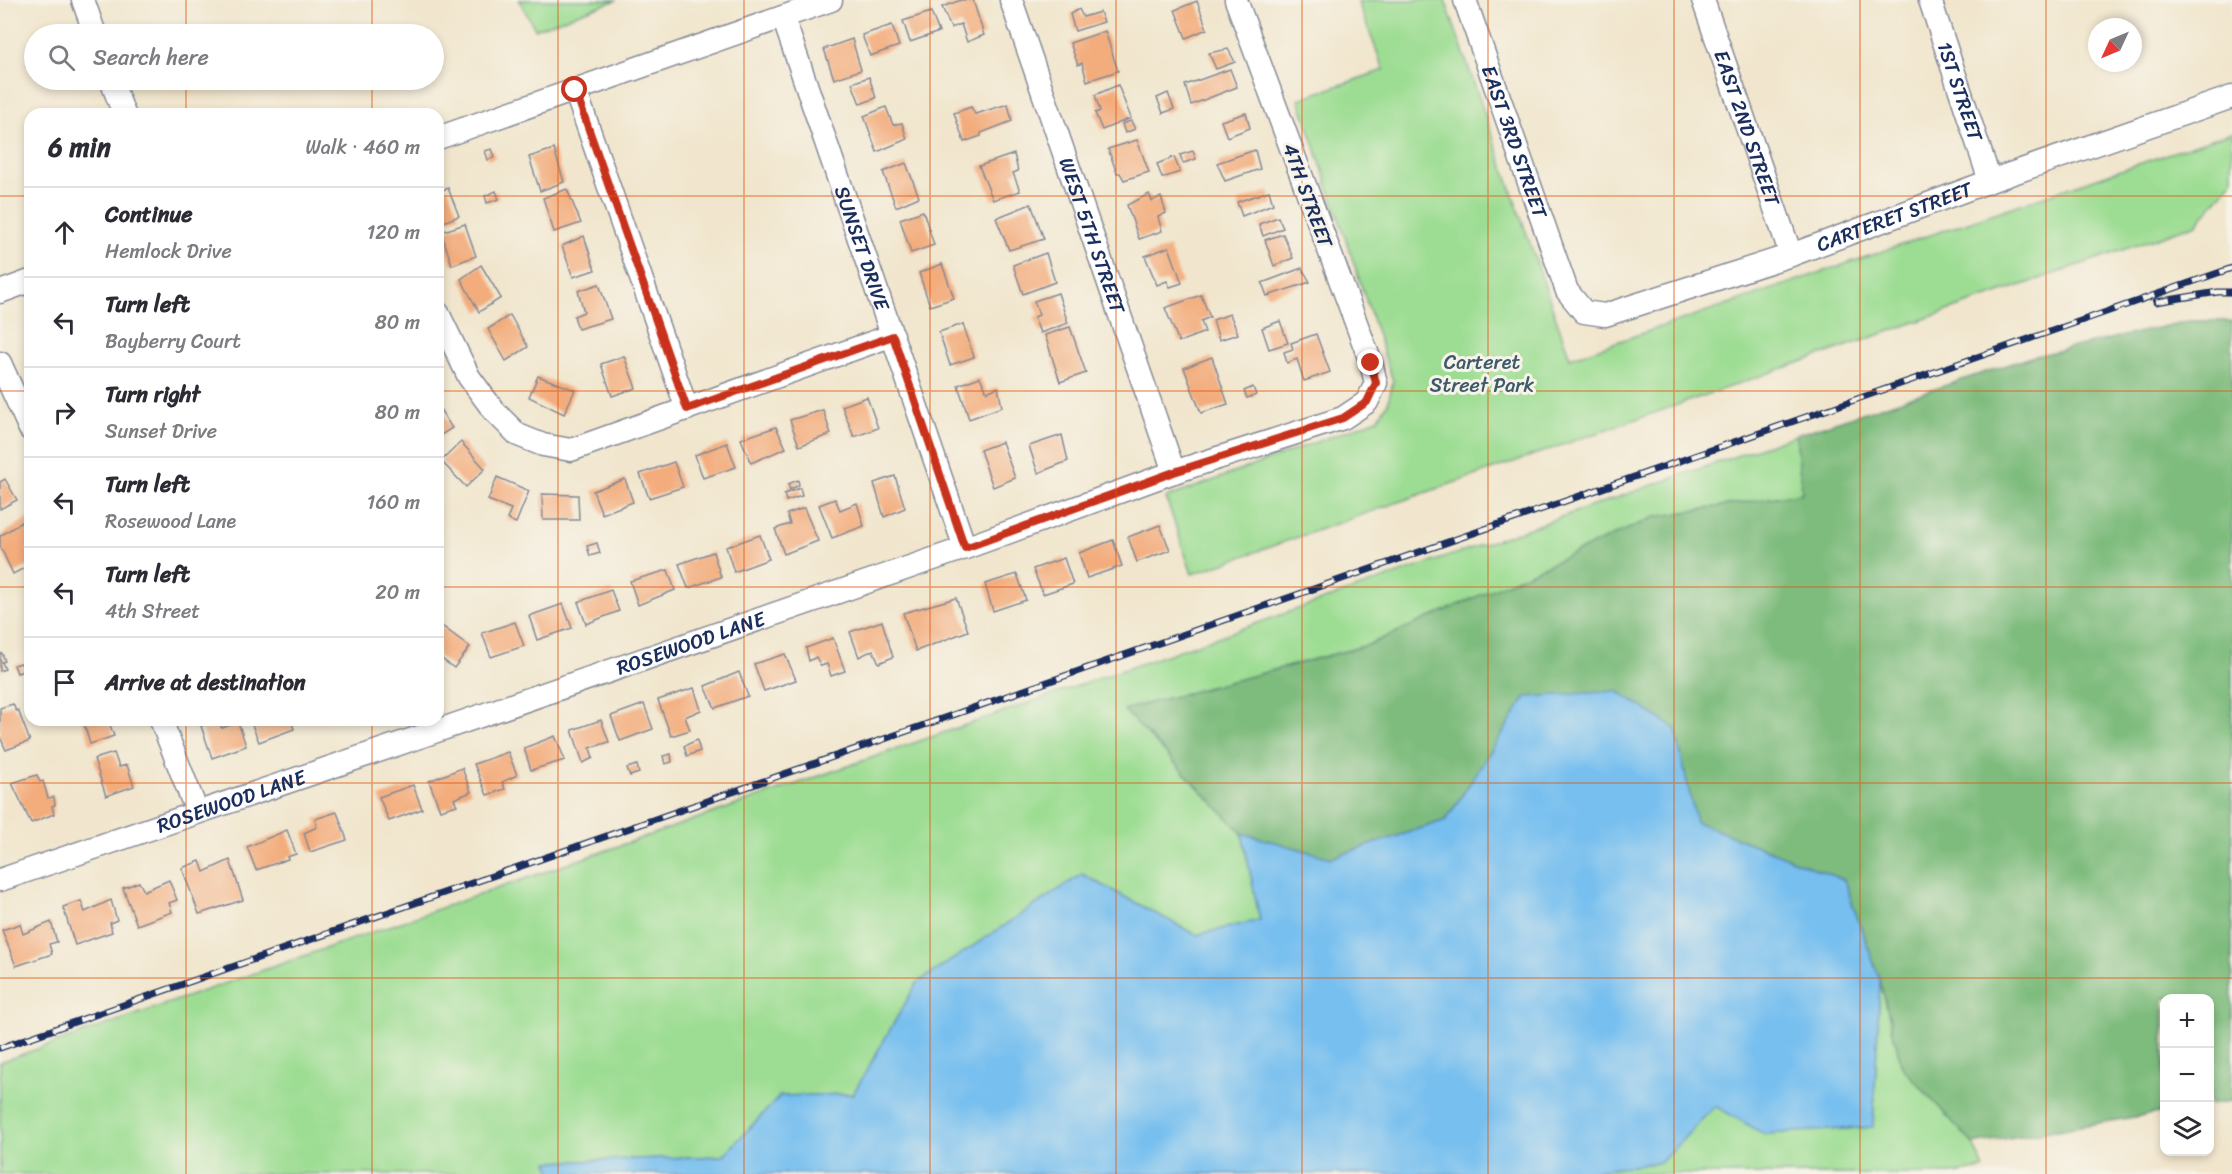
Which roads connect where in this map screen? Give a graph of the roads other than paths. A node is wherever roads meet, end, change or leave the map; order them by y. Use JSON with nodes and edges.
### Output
{"nodes":[{"id":1,"x":82,"y":0,"type":"edge"},
{"id":2,"x":831,"y":0,"type":"edge"},
{"id":3,"x":1011,"y":0,"type":"edge"},
{"id":4,"x":1236,"y":0,"type":"edge"},
{"id":5,"x":1465,"y":0,"type":"edge"},
{"id":6,"x":1703,"y":0,"type":"edge"},
{"id":7,"x":1930,"y":0,"type":"edge"},
{"id":8,"x":783,"y":17,"type":"junction"},
{"id":9,"x":91,"y":24,"type":"edge"},
{"id":10,"x":115,"y":90,"type":"edge"},
{"id":11,"x":575,"y":90,"type":"junction"},
{"id":12,"x":2232,"y":97,"type":"edge"},
{"id":13,"x":122,"y":108,"type":"edge"},
{"id":14,"x":444,"y":136,"type":"edge"},
{"id":15,"x":1990,"y":181,"type":"junction"},
{"id":16,"x":1791,"y":255,"type":"junction"},
{"id":17,"x":24,"y":283,"type":"edge"},
{"id":18,"x":1565,"y":284,"type":"joint"},
{"id":19,"x":0,"y":292,"type":"edge"},
{"id":20,"x":444,"y":325,"type":"edge"},
{"id":21,"x":893,"y":336,"type":"junction"},
{"id":22,"x":0,"y":363,"type":"edge"},
{"id":23,"x":1372,"y":391,"type":"joint"},
{"id":24,"x":687,"y":409,"type":"junction"},
{"id":25,"x":24,"y":416,"type":"edge"},
{"id":26,"x":1174,"y":472,"type":"junction"},
{"id":27,"x":965,"y":548,"type":"junction"},
{"id":28,"x":444,"y":720,"type":"edge"},
{"id":29,"x":163,"y":726,"type":"edge"},
{"id":30,"x":424,"y":727,"type":"edge"},
{"id":31,"x":197,"y":812,"type":"junction"},
{"id":32,"x":1,"y":877,"type":"edge"}],
"edges":[{"from":1,"to":9,"type":"street"},
{"from":2,"to":8,"type":"street"},
{"from":3,"to":26,"type":"street","name":"WEST 5TH STREET"},
{"from":4,"to":23,"type":"street","name":"4TH STREET"},
{"from":5,"to":18,"type":"street","name":"EAST 3RD STREET"},
{"from":6,"to":16,"type":"street","name":"EAST 2ND STREET"},
{"from":7,"to":15,"type":"street","name":"1ST STREET"},
{"from":8,"to":11,"type":"street"},
{"from":8,"to":21,"type":"street","name":"SUNSET DRIVE"},
{"from":10,"to":13,"type":"street"},
{"from":11,"to":14,"type":"street"},
{"from":11,"to":24,"type":"street"},
{"from":12,"to":15,"type":"street","name":"CARTERET STREET"},
{"from":15,"to":16,"type":"street","name":"CARTERET STREET"},
{"from":16,"to":18,"type":"street","name":"CARTERET STREET"},
{"from":17,"to":19,"type":"street"},
{"from":20,"to":24,"type":"street"},
{"from":21,"to":24,"type":"street"},
{"from":21,"to":27,"type":"street","name":"SUNSET DRIVE"},
{"from":22,"to":25,"type":"street"},
{"from":23,"to":26,"type":"street","name":"ROSEWOOD LANE"},
{"from":26,"to":27,"type":"street","name":"ROSEWOOD LANE"},
{"from":27,"to":28,"type":"street","name":"ROSEWOOD LANE"},
{"from":29,"to":31,"type":"street"},
{"from":30,"to":31,"type":"street","name":"ROSEWOOD LANE"},
{"from":31,"to":32,"type":"street","name":"ROSEWOOD LANE"}]}
